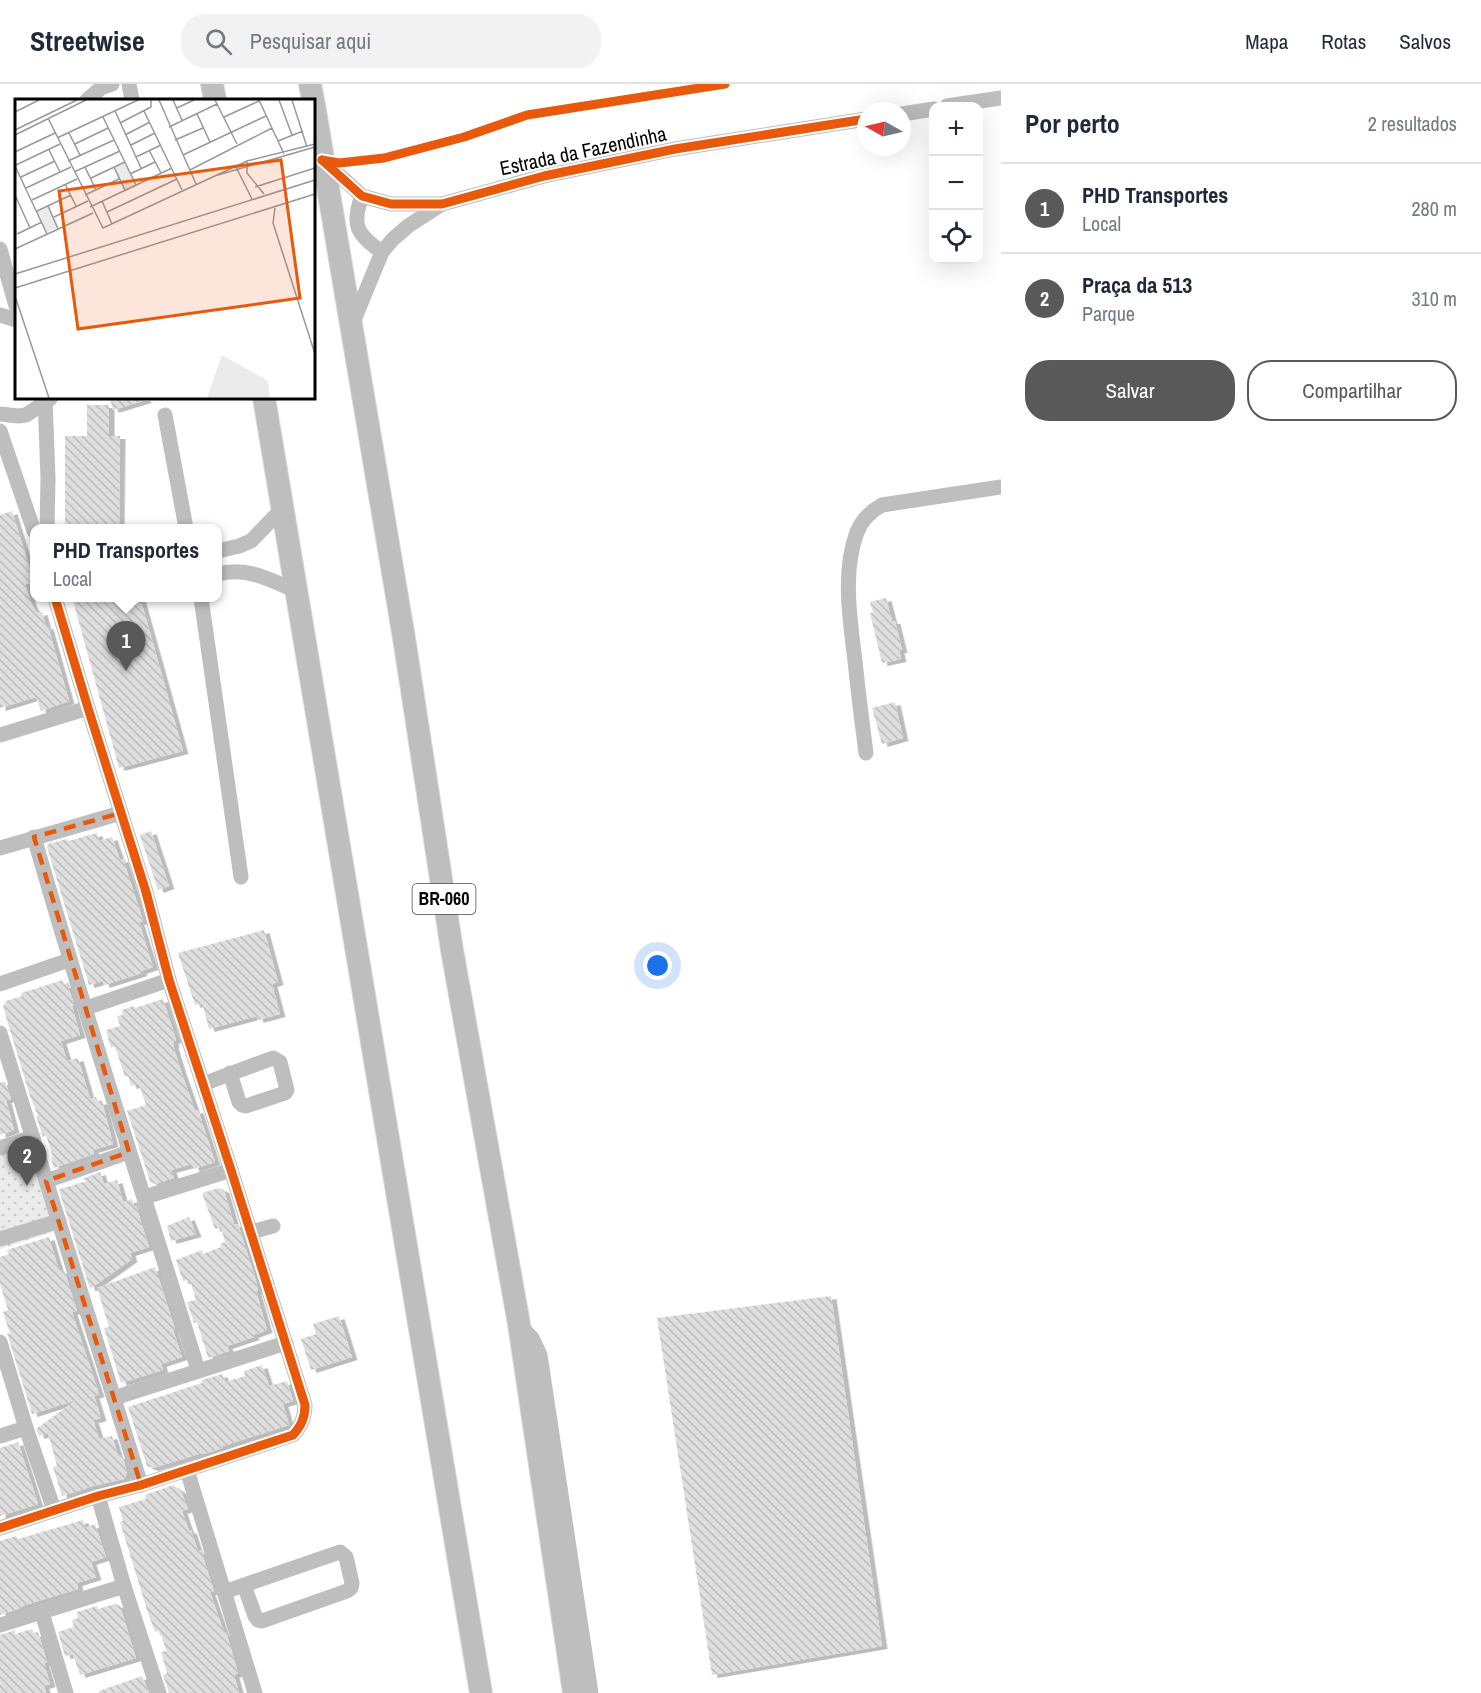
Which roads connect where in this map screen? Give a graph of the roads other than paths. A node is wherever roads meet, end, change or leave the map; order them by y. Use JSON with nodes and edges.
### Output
{"nodes":[{"id":1,"x":112,"y":84,"type":"edge"},
{"id":2,"x":129,"y":84,"type":"edge"},
{"id":3,"x":212,"y":84,"type":"edge"},
{"id":4,"x":310,"y":84,"type":"edge"},
{"id":5,"x":1001,"y":98,"type":"edge"},
{"id":6,"x":88,"y":99,"type":"edge"},
{"id":7,"x":132,"y":99,"type":"edge"},
{"id":8,"x":215,"y":99,"type":"edge"},
{"id":9,"x":312,"y":99,"type":"edge"},
{"id":10,"x":974,"y":102,"type":"edge"},
{"id":11,"x":929,"y":110,"type":"edge"},
{"id":12,"x":911,"y":113,"type":"edge"},
{"id":13,"x":315,"y":116,"type":"edge"},
{"id":14,"x":857,"y":120,"type":"edge"},
{"id":15,"x":322,"y":160,"type":"junction"},
{"id":16,"x":362,"y":196,"type":"junction"},
{"id":17,"x":442,"y":204,"type":"junction"},
{"id":18,"x":0,"y":249,"type":"edge"},
{"id":19,"x":382,"y":252,"type":"junction"},
{"id":20,"x":15,"y":302,"type":"edge"},
{"id":21,"x":0,"y":315,"type":"edge"},
{"id":22,"x":15,"y":320,"type":"edge"},
{"id":23,"x":351,"y":326,"type":"junction"},
{"id":24,"x":48,"y":399,"type":"edge"},
{"id":25,"x":264,"y":399,"type":"edge"},
{"id":26,"x":0,"y":414,"type":"edge"},
{"id":27,"x":165,"y":415,"type":"dead end"},
{"id":28,"x":0,"y":431,"type":"edge"},
{"id":29,"x":1001,"y":487,"type":"edge"},
{"id":30,"x":282,"y":509,"type":"junction"},
{"id":31,"x":32,"y":524,"type":"edge"},
{"id":32,"x":47,"y":524,"type":"edge"},
{"id":33,"x":185,"y":524,"type":"edge"},
{"id":34,"x":222,"y":549,"type":"edge"},
{"id":35,"x":222,"y":573,"type":"edge"},
{"id":36,"x":296,"y":591,"type":"junction"},
{"id":37,"x":56,"y":602,"type":"edge"},
{"id":38,"x":202,"y":602,"type":"edge"},
{"id":39,"x":88,"y":708,"type":"junction"},
{"id":40,"x":0,"y":735,"type":"edge"},
{"id":41,"x":866,"y":753,"type":"dead end"},
{"id":42,"x":121,"y":813,"type":"junction"},
{"id":43,"x":34,"y":837,"type":"junction"},
{"id":44,"x":0,"y":848,"type":"edge"},
{"id":45,"x":241,"y":877,"type":"dead end"},
{"id":46,"x":69,"y":960,"type":"junction"},
{"id":47,"x":169,"y":980,"type":"junction"},
{"id":48,"x":0,"y":984,"type":"edge"},
{"id":49,"x":86,"y":1008,"type":"junction"},
{"id":50,"x":0,"y":1033,"type":"edge"},
{"id":51,"x":230,"y":1073,"type":"dead end"},
{"id":52,"x":203,"y":1084,"type":"junction"},
{"id":53,"x":33,"y":1137,"type":"junction"},
{"id":54,"x":0,"y":1148,"type":"edge"},
{"id":55,"x":129,"y":1152,"type":"junction"},
{"id":56,"x":231,"y":1170,"type":"junction"},
{"id":57,"x":46,"y":1182,"type":"junction"},
{"id":58,"x":145,"y":1197,"type":"junction"},
{"id":59,"x":58,"y":1221,"type":"junction"},
{"id":60,"x":273,"y":1226,"type":"dead end"},
{"id":61,"x":251,"y":1232,"type":"junction"},
{"id":62,"x":0,"y":1239,"type":"edge"},
{"id":63,"x":519,"y":1324,"type":"junction"},
{"id":64,"x":0,"y":1342,"type":"edge"},
{"id":65,"x":286,"y":1343,"type":"junction"},
{"id":66,"x":198,"y":1370,"type":"junction"},
{"id":67,"x":114,"y":1398,"type":"junction"},
{"id":68,"x":26,"y":1428,"type":"junction"},
{"id":69,"x":0,"y":1436,"type":"edge"},
{"id":70,"x":187,"y":1470,"type":"junction"},
{"id":71,"x":141,"y":1485,"type":"junction"},
{"id":72,"x":98,"y":1496,"type":"junction"},
{"id":73,"x":54,"y":1510,"type":"junction"},
{"id":74,"x":0,"y":1528,"type":"edge"},
{"id":75,"x":244,"y":1585,"type":"junction"},
{"id":76,"x":124,"y":1586,"type":"junction"},
{"id":77,"x":224,"y":1592,"type":"junction"},
{"id":78,"x":42,"y":1613,"type":"junction"},
{"id":79,"x":0,"y":1625,"type":"edge"},
{"id":80,"x":571,"y":1688,"type":"edge"},
{"id":81,"x":66,"y":1693,"type":"edge"},
{"id":82,"x":159,"y":1693,"type":"edge"},
{"id":83,"x":255,"y":1693,"type":"edge"},
{"id":84,"x":481,"y":1693,"type":"edge"},
{"id":85,"x":591,"y":1693,"type":"edge"}],
"edges":[{"from":1,"to":6,"type":"street"},
{"from":2,"to":7,"type":"street"},
{"from":3,"to":8,"type":"highway"},
{"from":4,"to":9,"type":"highway","number":"BR-060"},
{"from":5,"to":10,"type":"street"},
{"from":11,"to":12,"type":"street"},
{"from":13,"to":15,"type":"highway","number":"BR-060"},
{"from":14,"to":17,"type":"street","name":"Estrada da Fazendinha"},
{"from":15,"to":16,"type":"street","name":"Estrada da Fazendinha"},
{"from":15,"to":23,"type":"highway","number":"BR-060"},
{"from":16,"to":17,"type":"street","name":"Estrada da Fazendinha"},
{"from":16,"to":19,"type":"street"},
{"from":17,"to":19,"type":"street","name":"Estrada da Fazendinha"},
{"from":18,"to":20,"type":"street"},
{"from":19,"to":23,"type":"street","name":"Estrada da Fazendinha"},
{"from":21,"to":22,"type":"street"},
{"from":23,"to":63,"type":"highway","number":"BR-060"},
{"from":24,"to":26,"type":"street"},
{"from":24,"to":32,"type":"street"},
{"from":25,"to":30,"type":"highway"},
{"from":27,"to":33,"type":"street"},
{"from":28,"to":31,"type":"street"},
{"from":29,"to":41,"type":"street"},
{"from":30,"to":34,"type":"street"},
{"from":30,"to":36,"type":"highway"},
{"from":35,"to":36,"type":"street"},
{"from":36,"to":84,"type":"highway"},
{"from":37,"to":39,"type":"street"},
{"from":38,"to":45,"type":"street"},
{"from":39,"to":40,"type":"street"},
{"from":39,"to":42,"type":"street"},
{"from":42,"to":43,"type":"street"},
{"from":42,"to":47,"type":"street"},
{"from":43,"to":44,"type":"street"},
{"from":43,"to":46,"type":"street"},
{"from":46,"to":48,"type":"street"},
{"from":46,"to":49,"type":"street"},
{"from":47,"to":49,"type":"street"},
{"from":47,"to":52,"type":"street"},
{"from":49,"to":55,"type":"street"},
{"from":50,"to":53,"type":"street"},
{"from":51,"to":52,"type":"street"},
{"from":52,"to":56,"type":"street"},
{"from":53,"to":54,"type":"street"},
{"from":53,"to":57,"type":"street"},
{"from":55,"to":57,"type":"street"},
{"from":55,"to":58,"type":"street"},
{"from":56,"to":58,"type":"street"},
{"from":56,"to":61,"type":"street"},
{"from":57,"to":59,"type":"street"},
{"from":58,"to":66,"type":"street"},
{"from":59,"to":62,"type":"street"},
{"from":59,"to":67,"type":"street"},
{"from":60,"to":61,"type":"street"},
{"from":61,"to":65,"type":"street"},
{"from":63,"to":80,"type":"highway","number":"BR-060"},
{"from":63,"to":85,"type":"street"},
{"from":64,"to":68,"type":"street"},
{"from":65,"to":66,"type":"street"},
{"from":65,"to":70,"type":"street"},
{"from":66,"to":67,"type":"street"},
{"from":67,"to":71,"type":"street"},
{"from":68,"to":69,"type":"street"},
{"from":68,"to":73,"type":"street"},
{"from":70,"to":71,"type":"street"},
{"from":70,"to":77,"type":"street"},
{"from":71,"to":72,"type":"street"},
{"from":72,"to":73,"type":"street"},
{"from":72,"to":76,"type":"street"},
{"from":73,"to":74,"type":"street"},
{"from":75,"to":75,"type":"street"},
{"from":75,"to":77,"type":"street"},
{"from":76,"to":78,"type":"street"},
{"from":76,"to":82,"type":"street"},
{"from":77,"to":83,"type":"street"},
{"from":78,"to":79,"type":"street"},
{"from":78,"to":81,"type":"street"}]}
